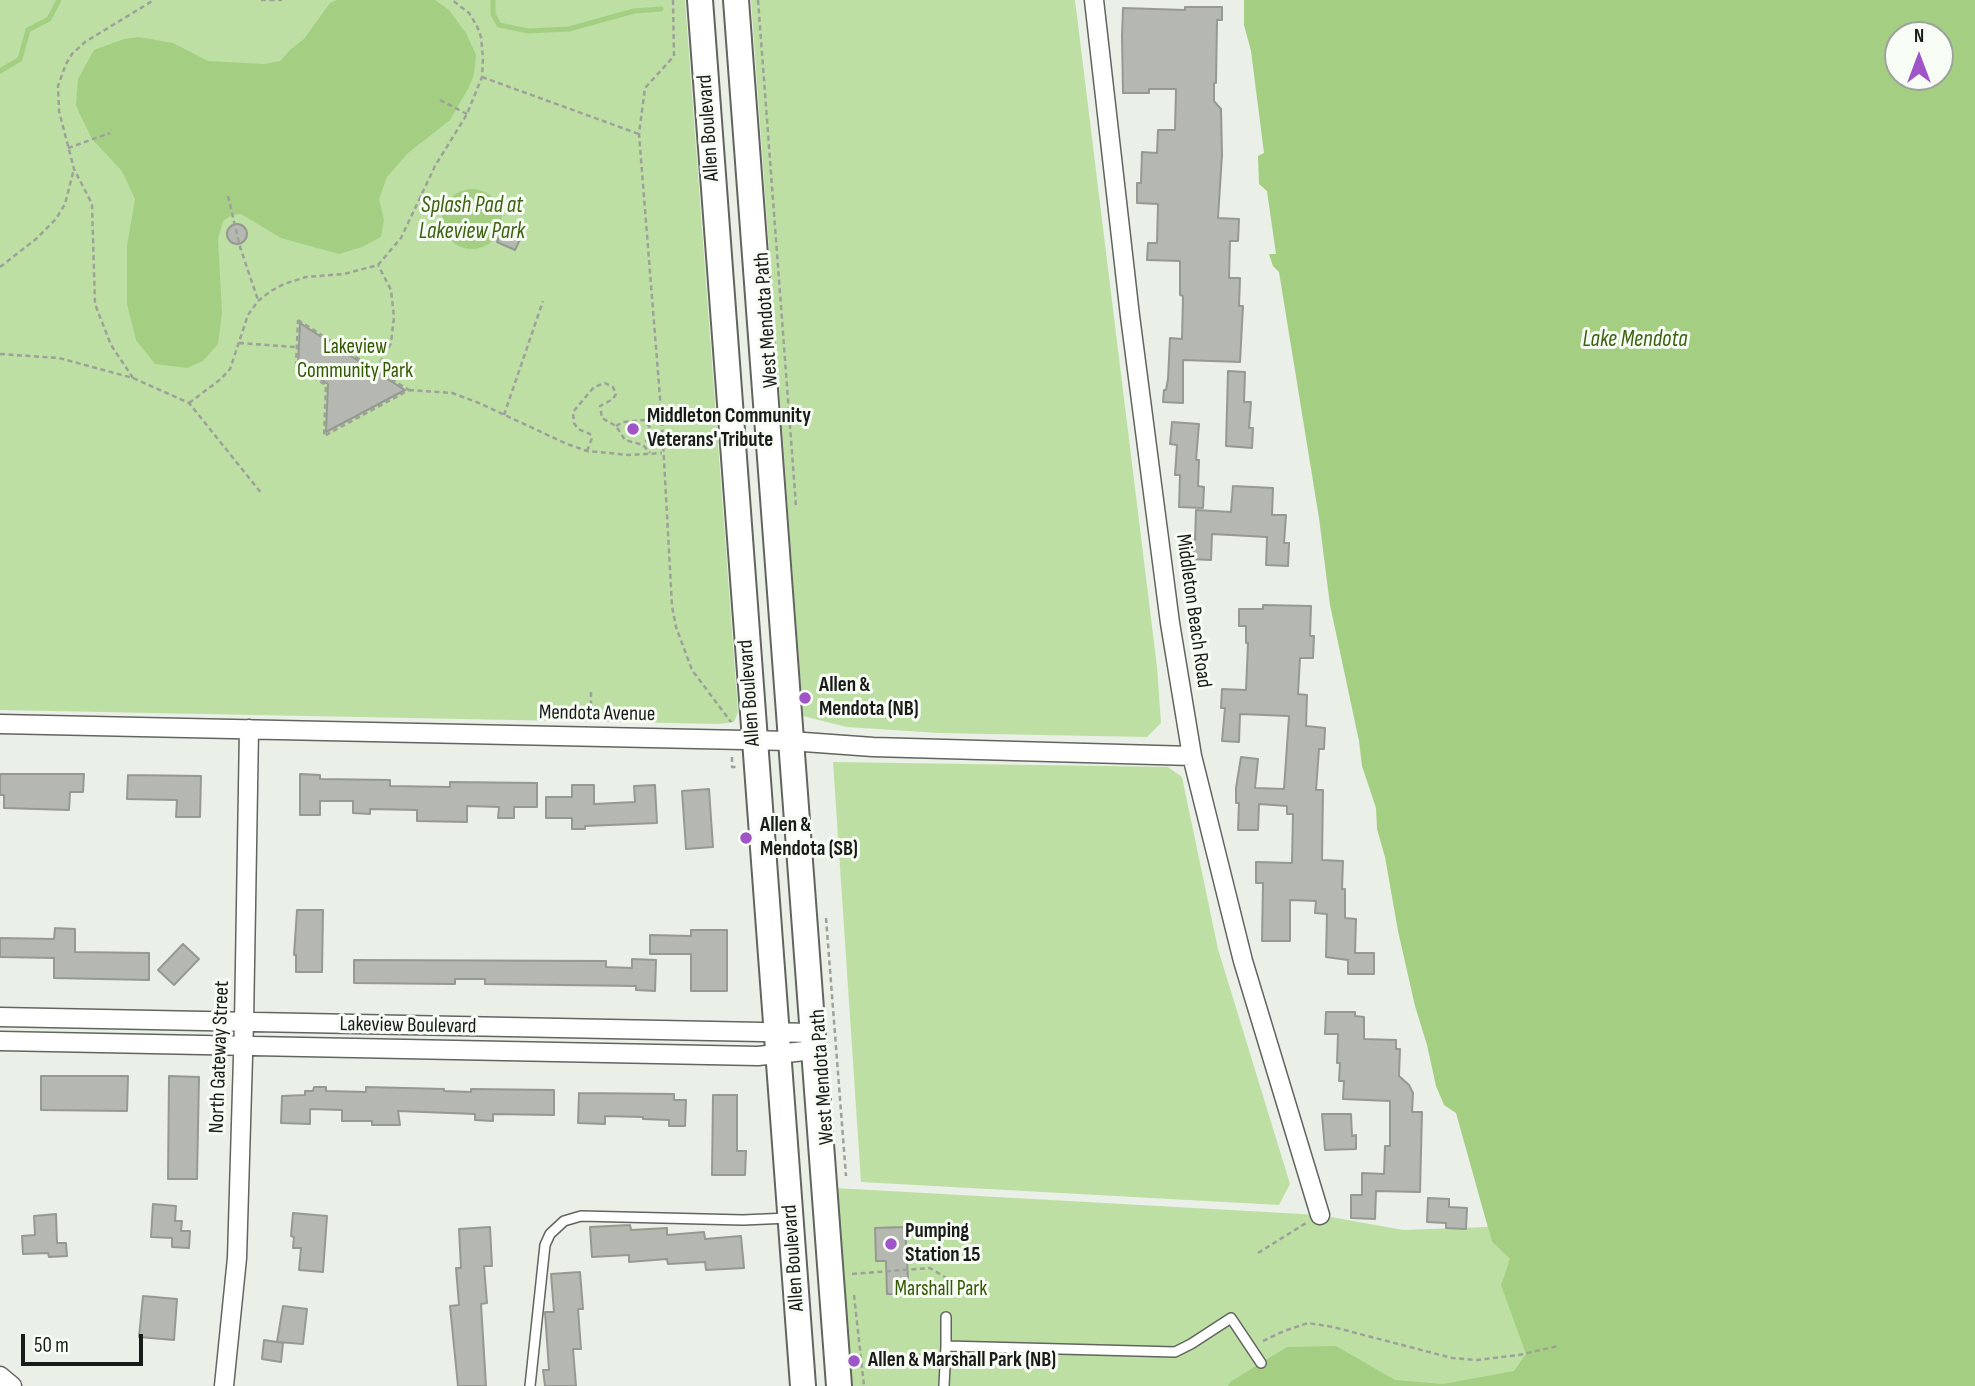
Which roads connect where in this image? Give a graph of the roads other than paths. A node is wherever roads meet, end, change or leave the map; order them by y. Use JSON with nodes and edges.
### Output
{"nodes":[{"id":1,"x":700,"y":0,"type":"edge"},
{"id":2,"x":736,"y":0,"type":"edge"},
{"id":3,"x":1094,"y":0,"type":"edge"},
{"id":4,"x":0,"y":724,"type":"edge"},
{"id":5,"x":249,"y":729,"type":"junction"},
{"id":6,"x":754,"y":740,"type":"junction"},
{"id":7,"x":790,"y":741,"type":"junction"},
{"id":8,"x":1192,"y":756,"type":"junction"},
{"id":9,"x":0,"y":1017,"type":"edge"},
{"id":10,"x":244,"y":1023,"type":"junction"},
{"id":11,"x":0,"y":1041,"type":"edge"},
{"id":12,"x":813,"y":1042,"type":"junction"},
{"id":13,"x":777,"y":1044,"type":"junction"},
{"id":14,"x":244,"y":1045,"type":"junction"},
{"id":15,"x":1320,"y":1215,"type":"road end"},
{"id":16,"x":791,"y":1218,"type":"junction"},
{"id":17,"x":946,"y":1317,"type":"dead end"},
{"id":18,"x":946,"y":1346,"type":"junction"},
{"id":19,"x":1261,"y":1363,"type":"dead end"},
{"id":20,"x":0,"y":1376,"type":"edge"},
{"id":21,"x":12,"y":1386,"type":"edge"},
{"id":22,"x":224,"y":1386,"type":"edge"},
{"id":23,"x":530,"y":1386,"type":"edge"},
{"id":24,"x":803,"y":1386,"type":"edge"},
{"id":25,"x":839,"y":1386,"type":"edge"},
{"id":26,"x":944,"y":1386,"type":"edge"}],
"edges":[{"from":1,"to":6,"type":"main road","name":"Allen Boulevard"},
{"from":2,"to":7,"type":"main road","name":"Allen Boulevard"},
{"from":3,"to":8,"type":"street","name":"Middleton Beach Road"},
{"from":4,"to":5,"type":"street","name":"Mendota Avenue"},
{"from":5,"to":6,"type":"street","name":"Mendota Avenue"},
{"from":5,"to":10,"type":"street","name":"North Gateway Street"},
{"from":6,"to":7,"type":"street","name":"Mendota Avenue"},
{"from":6,"to":13,"type":"main road","name":"Allen Boulevard"},
{"from":7,"to":8,"type":"street","name":"Mendota Avenue"},
{"from":7,"to":12,"type":"main road","name":"Allen Boulevard"},
{"from":8,"to":15,"type":"street","name":"Middleton Beach Road"},
{"from":9,"to":10,"type":"street","name":"Lakeview Boulevard"},
{"from":10,"to":13,"type":"street","name":"Lakeview Boulevard"},
{"from":10,"to":14,"type":"street","name":"North Gateway Street"},
{"from":11,"to":14,"type":"street","name":"Lakeview Boulevard"},
{"from":12,"to":13,"type":"street","name":"Lakeview Boulevard"},
{"from":12,"to":25,"type":"main road","name":"Allen Boulevard"},
{"from":13,"to":14,"type":"street","name":"Lakeview Boulevard"},
{"from":13,"to":16,"type":"main road","name":"Allen Boulevard"},
{"from":14,"to":22,"type":"street","name":"North Gateway Street"},
{"from":16,"to":23,"type":"lane"},
{"from":16,"to":24,"type":"main road","name":"Allen Boulevard"},
{"from":17,"to":18,"type":"lane"},
{"from":18,"to":19,"type":"lane"},
{"from":18,"to":26,"type":"lane"},
{"from":20,"to":21,"type":"street"}]}
